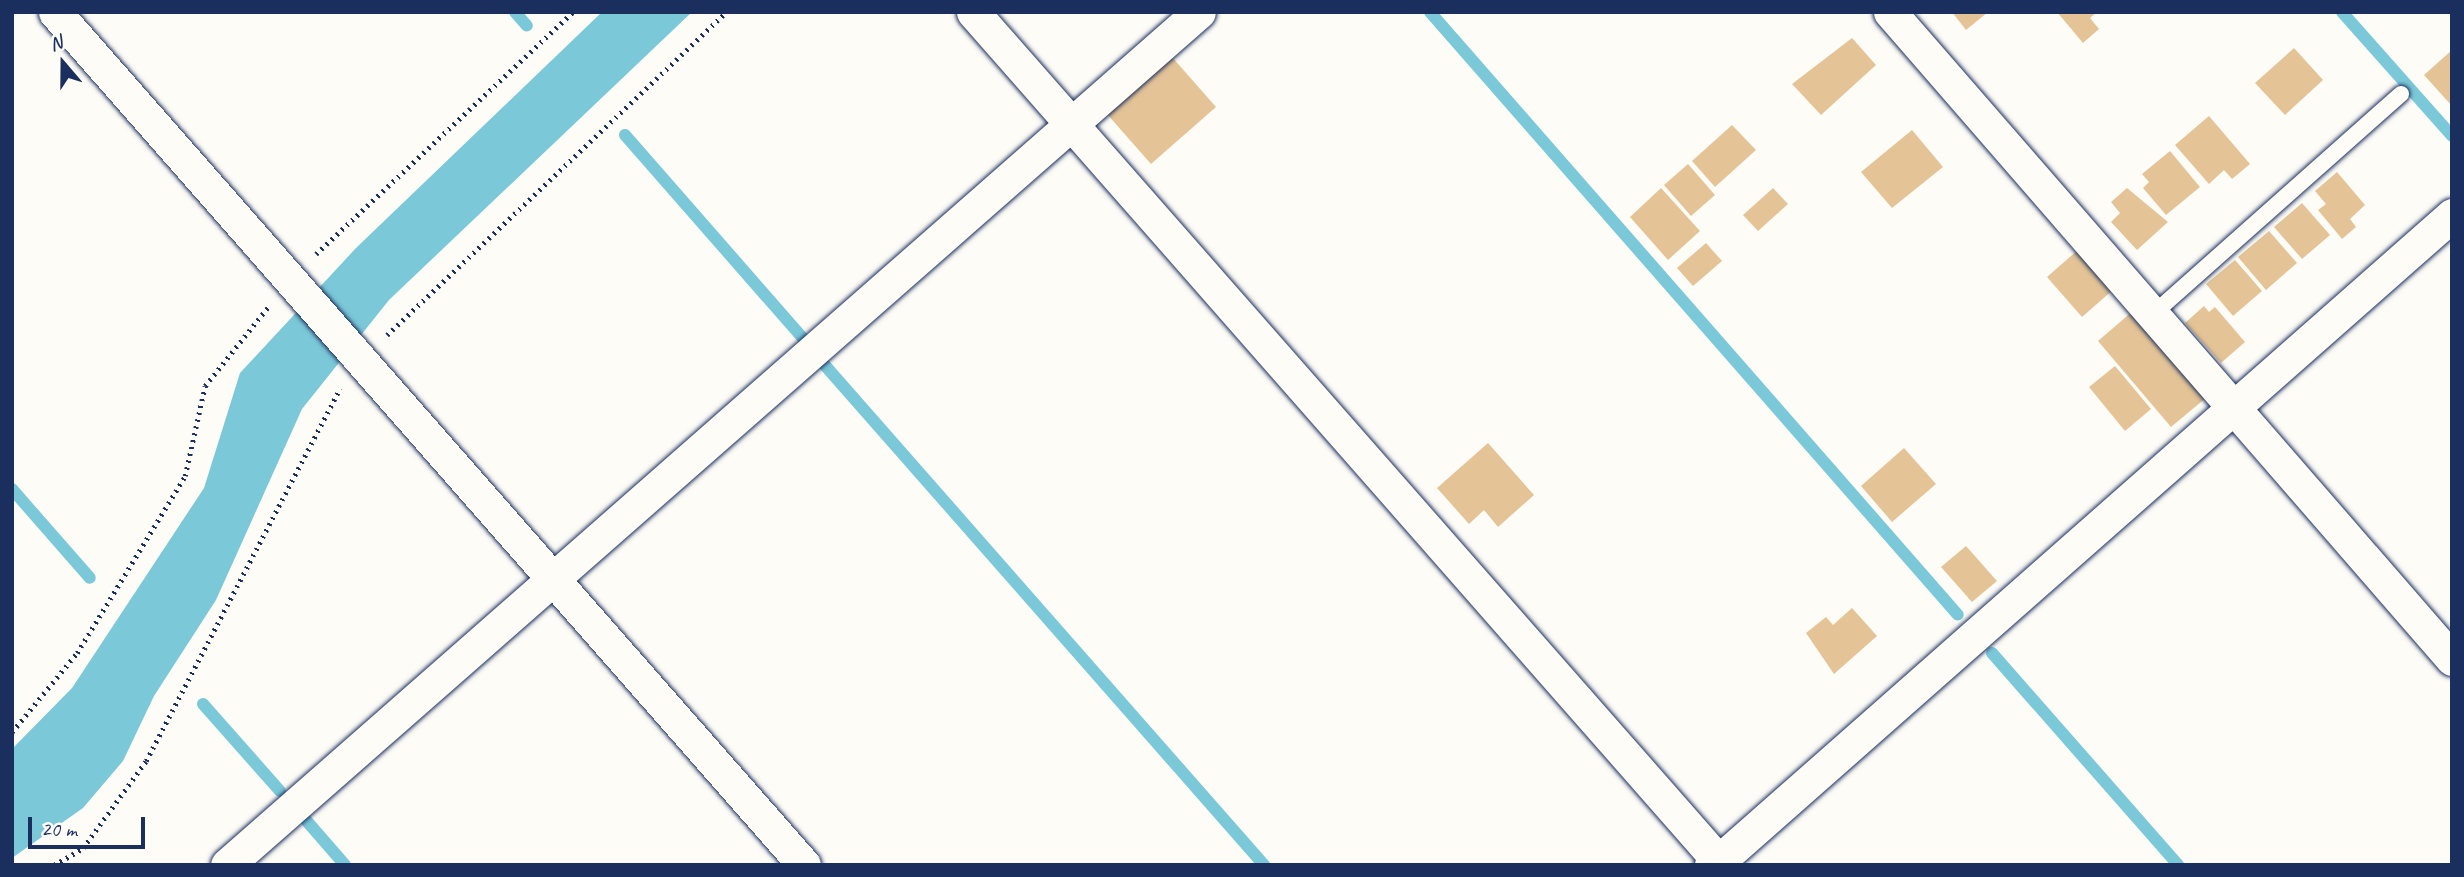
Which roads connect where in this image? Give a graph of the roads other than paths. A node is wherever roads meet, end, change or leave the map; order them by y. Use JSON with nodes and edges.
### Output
{"nodes":[{"id":1,"x":55,"y":12,"type":"edge"},
{"id":2,"x":973,"y":12,"type":"edge"},
{"id":3,"x":1199,"y":12,"type":"edge"},
{"id":4,"x":1890,"y":12,"type":"edge"},
{"id":5,"x":2401,"y":94,"type":"dead end"},
{"id":6,"x":1071,"y":125,"type":"junction"},
{"id":7,"x":2452,"y":215,"type":"edge"},
{"id":8,"x":2152,"y":315,"type":"junction"},
{"id":9,"x":2231,"y":409,"type":"junction"},
{"id":10,"x":552,"y":575,"type":"junction"},
{"id":11,"x":2452,"y":659,"type":"edge"},
{"id":12,"x":1718,"y":863,"type":"edge"},
{"id":13,"x":227,"y":865,"type":"edge"},
{"id":14,"x":804,"y":865,"type":"edge"}],
"edges":[{"from":1,"to":10,"type":"street"},
{"from":2,"to":6,"type":"street"},
{"from":3,"to":6,"type":"street"},
{"from":4,"to":8,"type":"street"},
{"from":5,"to":8,"type":"lane"},
{"from":6,"to":10,"type":"street"},
{"from":6,"to":12,"type":"street"},
{"from":7,"to":9,"type":"street"},
{"from":8,"to":9,"type":"street"},
{"from":9,"to":11,"type":"street"},
{"from":9,"to":12,"type":"street"},
{"from":10,"to":13,"type":"street"},
{"from":10,"to":14,"type":"street"}]}
